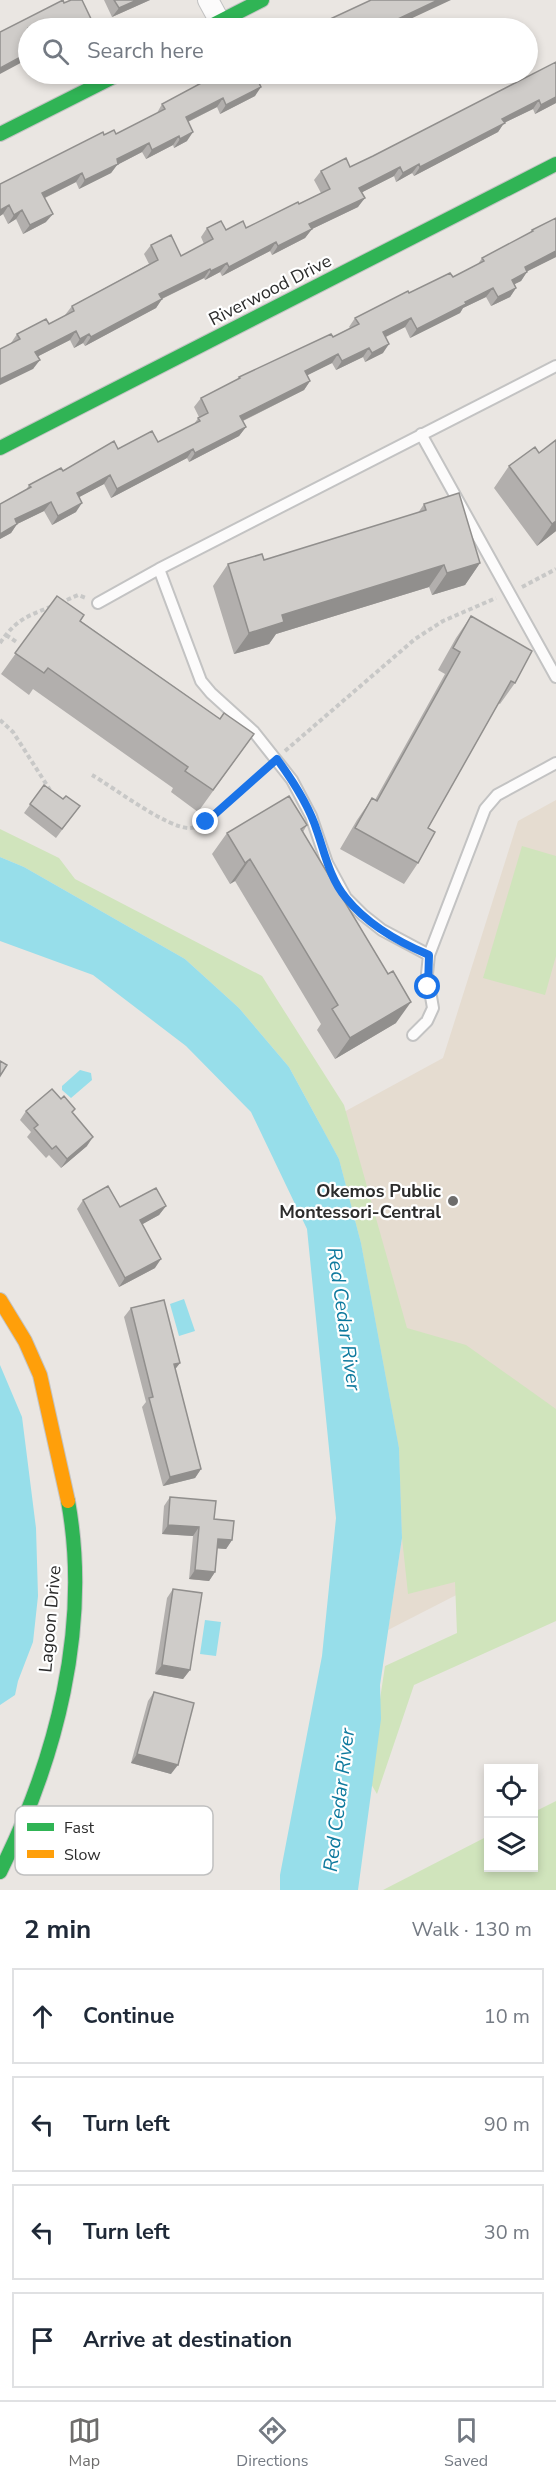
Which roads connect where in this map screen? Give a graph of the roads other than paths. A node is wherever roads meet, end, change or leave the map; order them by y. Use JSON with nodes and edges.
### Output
{"nodes":[{"id":1,"x":208,"y":0,"type":"edge"},
{"id":2,"x":261,"y":0,"type":"edge"},
{"id":3,"x":212,"y":18,"type":"edge"},
{"id":4,"x":226,"y":18,"type":"edge"},
{"id":5,"x":99,"y":84,"type":"edge"},
{"id":6,"x":0,"y":134,"type":"edge"},
{"id":7,"x":556,"y":164,"type":"edge"},
{"id":8,"x":556,"y":366,"type":"edge"},
{"id":9,"x":421,"y":434,"type":"junction"},
{"id":10,"x":0,"y":448,"type":"edge"},
{"id":11,"x":159,"y":569,"type":"junction"},
{"id":12,"x":98,"y":603,"type":"road end"},
{"id":13,"x":556,"y":676,"type":"edge"},
{"id":14,"x":556,"y":763,"type":"edge"},
{"id":15,"x":429,"y":955,"type":"junction"},
{"id":16,"x":413,"y":1035,"type":"dead end"},
{"id":17,"x":0,"y":1300,"type":"edge"},
{"id":18,"x":30,"y":1806,"type":"edge"},
{"id":19,"x":15,"y":1841,"type":"edge"},
{"id":20,"x":0,"y":1872,"type":"edge"}],
"edges":[{"from":1,"to":3,"type":"street"},
{"from":2,"to":4,"type":"street"},
{"from":5,"to":6,"type":"street"},
{"from":7,"to":10,"type":"street","name":"Riverwood Drive"},
{"from":8,"to":9,"type":"lane"},
{"from":9,"to":11,"type":"lane"},
{"from":9,"to":13,"type":"lane"},
{"from":11,"to":12,"type":"lane"},
{"from":11,"to":15,"type":"lane"},
{"from":14,"to":15,"type":"lane"},
{"from":15,"to":16,"type":"lane"},
{"from":17,"to":18,"type":"street","name":"Lagoon Drive"},
{"from":19,"to":20,"type":"street","name":"Lagoon Drive"}]}
